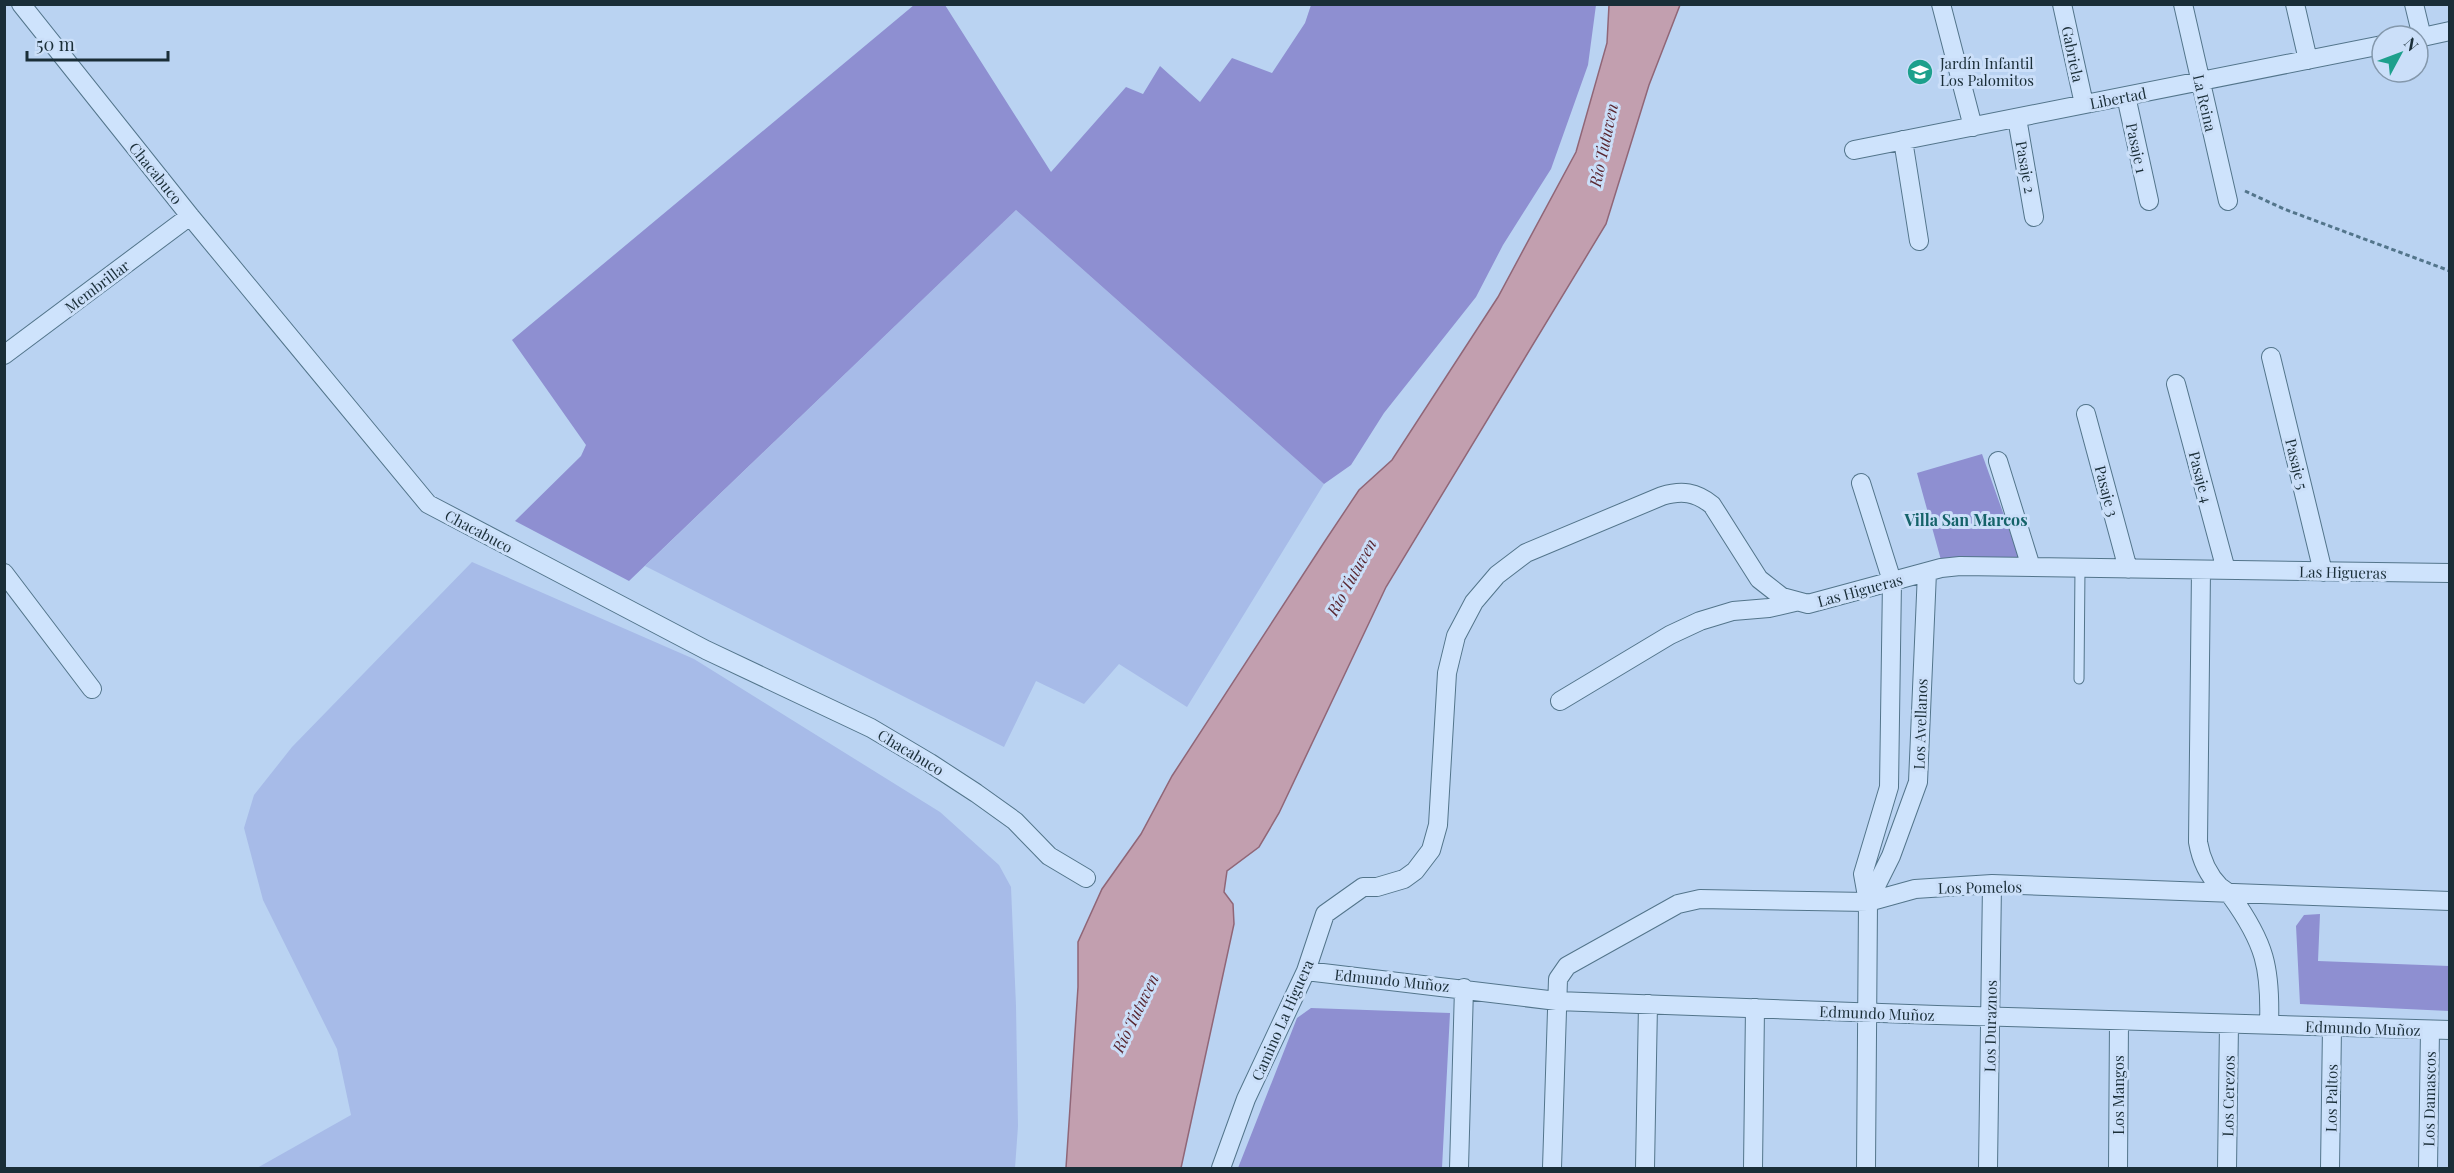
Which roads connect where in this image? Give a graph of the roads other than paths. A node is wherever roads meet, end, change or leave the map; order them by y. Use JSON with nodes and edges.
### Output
{"nodes":[{"id":1,"x":21,"y":4,"type":"edge"},
{"id":2,"x":1941,"y":4,"type":"edge"},
{"id":3,"x":2062,"y":4,"type":"edge"},
{"id":4,"x":2183,"y":4,"type":"edge"},
{"id":5,"x":2295,"y":4,"type":"edge"},
{"id":6,"x":2414,"y":4,"type":"edge"},
{"id":7,"x":2418,"y":24,"type":"edge"},
{"id":8,"x":2450,"y":31,"type":"edge"},
{"id":9,"x":2430,"y":35,"type":"edge"},
{"id":10,"x":2370,"y":47,"type":"edge"},
{"id":11,"x":2308,"y":60,"type":"junction"},
{"id":12,"x":2200,"y":81,"type":"junction"},
{"id":13,"x":2126,"y":96,"type":"junction"},
{"id":14,"x":2084,"y":104,"type":"junction"},
{"id":15,"x":2017,"y":118,"type":"junction"},
{"id":16,"x":1973,"y":127,"type":"junction"},
{"id":17,"x":1903,"y":141,"type":"junction"},
{"id":18,"x":1854,"y":150,"type":"dead end"},
{"id":19,"x":2149,"y":201,"type":"dead end"},
{"id":20,"x":2228,"y":201,"type":"dead end"},
{"id":21,"x":190,"y":216,"type":"junction"},
{"id":22,"x":2034,"y":217,"type":"dead end"},
{"id":23,"x":1919,"y":241,"type":"dead end"},
{"id":24,"x":4,"y":355,"type":"edge"},
{"id":25,"x":2271,"y":357,"type":"dead end"},
{"id":26,"x":2176,"y":384,"type":"dead end"},
{"id":27,"x":2086,"y":414,"type":"dead end"},
{"id":28,"x":1998,"y":461,"type":"dead end"},
{"id":29,"x":1861,"y":483,"type":"dead end"},
{"id":30,"x":2031,"y":567,"type":"junction"},
{"id":31,"x":2080,"y":568,"type":"junction"},
{"id":32,"x":2128,"y":569,"type":"junction"},
{"id":33,"x":2201,"y":570,"type":"junction"},
{"id":34,"x":2226,"y":570,"type":"junction"},
{"id":35,"x":1927,"y":572,"type":"junction"},
{"id":36,"x":2323,"y":572,"type":"junction"},
{"id":37,"x":4,"y":573,"type":"edge"},
{"id":38,"x":2450,"y":573,"type":"edge"},
{"id":39,"x":1892,"y":581,"type":"junction"},
{"id":40,"x":1795,"y":602,"type":"junction"},
{"id":41,"x":2079,"y":679,"type":"dead end"},
{"id":42,"x":92,"y":689,"type":"dead end"},
{"id":43,"x":1560,"y":701,"type":"dead end"},
{"id":44,"x":1086,"y":878,"type":"dead end"},
{"id":45,"x":1992,"y":884,"type":"junction"},
{"id":46,"x":1363,"y":887,"type":"joint"},
{"id":47,"x":2228,"y":893,"type":"junction"},
{"id":48,"x":2450,"y":901,"type":"edge"},
{"id":49,"x":1869,"y":902,"type":"junction"},
{"id":50,"x":1306,"y":971,"type":"junction"},
{"id":51,"x":1464,"y":988,"type":"junction"},
{"id":52,"x":1557,"y":1001,"type":"junction"},
{"id":53,"x":1648,"y":1004,"type":"junction"},
{"id":54,"x":1755,"y":1008,"type":"junction"},
{"id":55,"x":1867,"y":1013,"type":"junction"},
{"id":56,"x":1990,"y":1017,"type":"junction"},
{"id":57,"x":2119,"y":1021,"type":"junction"},
{"id":58,"x":2229,"y":1024,"type":"junction"},
{"id":59,"x":2269,"y":1025,"type":"junction"},
{"id":60,"x":2332,"y":1027,"type":"junction"},
{"id":61,"x":2430,"y":1030,"type":"junction"},
{"id":62,"x":2450,"y":1030,"type":"edge"},
{"id":63,"x":1221,"y":1168,"type":"edge"},
{"id":64,"x":1459,"y":1168,"type":"edge"},
{"id":65,"x":1552,"y":1168,"type":"edge"},
{"id":66,"x":1645,"y":1168,"type":"edge"},
{"id":67,"x":1753,"y":1168,"type":"edge"},
{"id":68,"x":1866,"y":1168,"type":"edge"},
{"id":69,"x":1988,"y":1168,"type":"edge"},
{"id":70,"x":2118,"y":1168,"type":"edge"},
{"id":71,"x":2227,"y":1168,"type":"edge"},
{"id":72,"x":2330,"y":1168,"type":"edge"},
{"id":73,"x":2428,"y":1168,"type":"edge"}],
"edges":[{"from":1,"to":21,"type":"street","name":"Chacabuco"},
{"from":2,"to":16,"type":"street"},
{"from":3,"to":14,"type":"street","name":"Gabriela"},
{"from":4,"to":12,"type":"street","name":"La Reina"},
{"from":5,"to":11,"type":"street"},
{"from":6,"to":7,"type":"street"},
{"from":8,"to":9,"type":"street"},
{"from":10,"to":11,"type":"street","name":"Libertad"},
{"from":11,"to":12,"type":"street","name":"Libertad"},
{"from":12,"to":13,"type":"street","name":"Libertad"},
{"from":12,"to":20,"type":"street","name":"La Reina"},
{"from":13,"to":14,"type":"street","name":"Libertad"},
{"from":13,"to":19,"type":"street","name":"Pasaje 1"},
{"from":14,"to":15,"type":"street","name":"Libertad"},
{"from":15,"to":16,"type":"street","name":"Libertad"},
{"from":15,"to":22,"type":"street","name":"Pasaje 2"},
{"from":16,"to":17,"type":"street","name":"Libertad"},
{"from":17,"to":18,"type":"street","name":"Libertad"},
{"from":17,"to":23,"type":"street"},
{"from":21,"to":24,"type":"street","name":"Membrillar"},
{"from":21,"to":44,"type":"street","name":"Chacabuco"},
{"from":25,"to":36,"type":"street","name":"Pasaje 5"},
{"from":26,"to":34,"type":"street","name":"Pasaje 4"},
{"from":27,"to":32,"type":"street","name":"Pasaje 3"},
{"from":28,"to":30,"type":"street"},
{"from":29,"to":39,"type":"street"},
{"from":30,"to":31,"type":"street","name":"Las Higueras"},
{"from":30,"to":35,"type":"street","name":"Las Higueras"},
{"from":31,"to":32,"type":"street","name":"Las Higueras"},
{"from":31,"to":41,"type":"lane"},
{"from":32,"to":33,"type":"street","name":"Las Higueras"},
{"from":33,"to":34,"type":"street","name":"Las Higueras"},
{"from":33,"to":47,"type":"street"},
{"from":34,"to":36,"type":"street","name":"Las Higueras"},
{"from":35,"to":39,"type":"street","name":"Las Higueras"},
{"from":35,"to":49,"type":"street","name":"Los Avellanos"},
{"from":36,"to":38,"type":"street","name":"Las Higueras"},
{"from":37,"to":42,"type":"street"},
{"from":39,"to":40,"type":"street","name":"Las Higueras"},
{"from":39,"to":49,"type":"street","name":"Los Avellanos"},
{"from":40,"to":43,"type":"street"},
{"from":40,"to":46,"type":"street","name":"Las Higueras"},
{"from":45,"to":47,"type":"street","name":"Los Pomelos"},
{"from":45,"to":49,"type":"street","name":"Los Pomelos"},
{"from":45,"to":56,"type":"street","name":"Los Duraznos"},
{"from":46,"to":50,"type":"street","name":"Camino La Higuera"},
{"from":47,"to":48,"type":"street","name":"Los Pomelos"},
{"from":47,"to":59,"type":"street"},
{"from":49,"to":52,"type":"street","name":"Los Pomelos"},
{"from":49,"to":55,"type":"street","name":"Los Avellanos"},
{"from":50,"to":51,"type":"street","name":"Edmundo Muñoz"},
{"from":50,"to":63,"type":"street","name":"Camino La Higuera"},
{"from":51,"to":52,"type":"street","name":"Edmundo Muñoz"},
{"from":51,"to":64,"type":"street"},
{"from":52,"to":53,"type":"street","name":"Edmundo Muñoz"},
{"from":52,"to":65,"type":"street","name":"Los Pomelos"},
{"from":53,"to":54,"type":"street","name":"Edmundo Muñoz"},
{"from":53,"to":66,"type":"street"},
{"from":54,"to":55,"type":"street","name":"Edmundo Muñoz"},
{"from":54,"to":67,"type":"street"},
{"from":55,"to":56,"type":"street","name":"Edmundo Muñoz"},
{"from":55,"to":68,"type":"street","name":"Los Avellanos"},
{"from":56,"to":57,"type":"street","name":"Edmundo Muñoz"},
{"from":56,"to":69,"type":"street","name":"Los Duraznos"},
{"from":57,"to":58,"type":"street","name":"Edmundo Muñoz"},
{"from":57,"to":70,"type":"street","name":"Los Mangos"},
{"from":58,"to":59,"type":"street","name":"Edmundo Muñoz"},
{"from":58,"to":71,"type":"street","name":"Los Cerezos"},
{"from":59,"to":60,"type":"street","name":"Edmundo Muñoz"},
{"from":60,"to":61,"type":"street","name":"Edmundo Muñoz"},
{"from":60,"to":72,"type":"street","name":"Los Paltos"},
{"from":61,"to":62,"type":"street","name":"Edmundo Muñoz"},
{"from":61,"to":73,"type":"street","name":"Los Damascos"}]}
